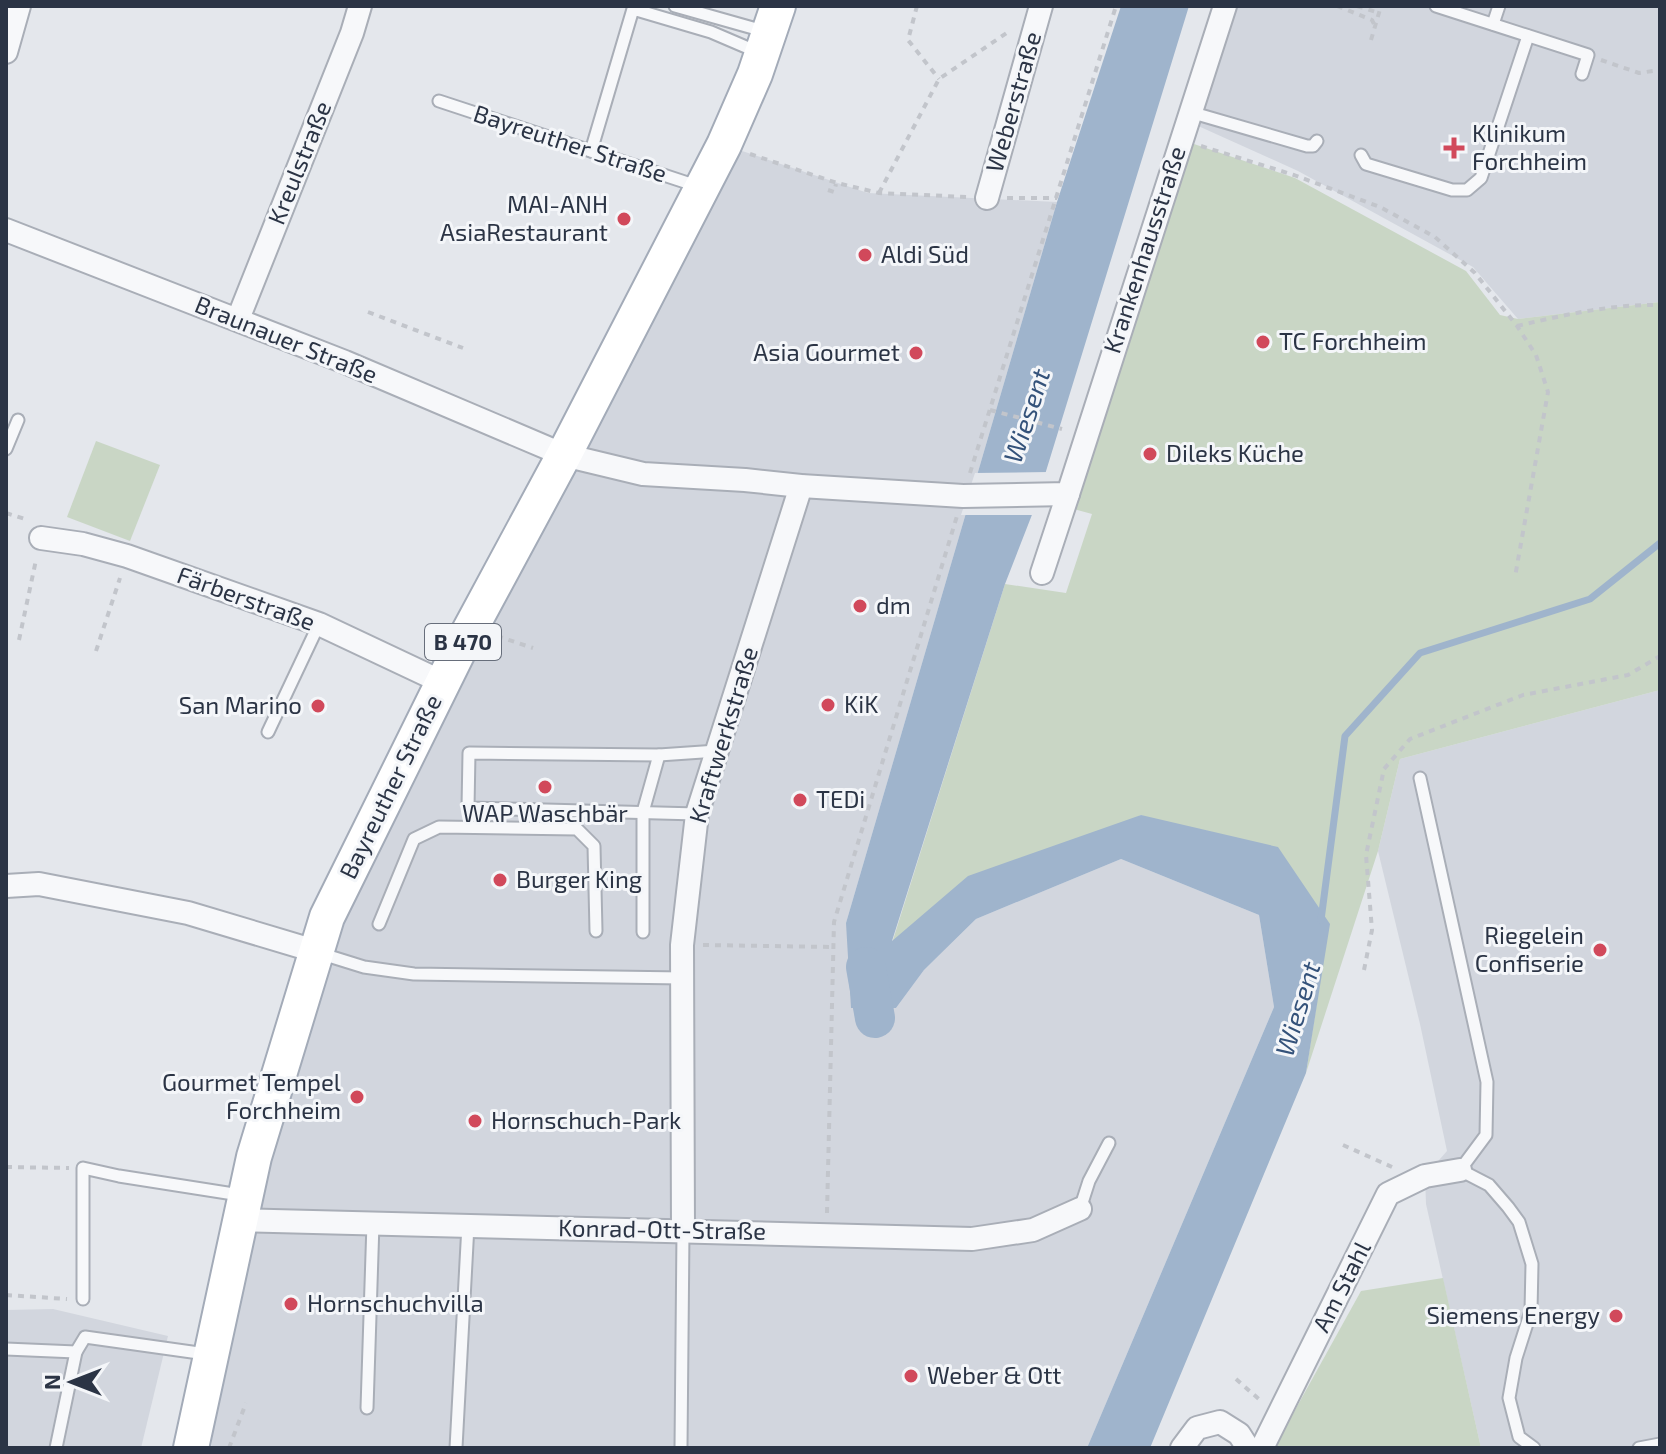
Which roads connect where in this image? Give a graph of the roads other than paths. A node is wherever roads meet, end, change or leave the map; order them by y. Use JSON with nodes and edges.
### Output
{"nodes":[{"id":1,"x":19,"y":6,"type":"edge"},
{"id":2,"x":360,"y":6,"type":"edge"},
{"id":3,"x":675,"y":6,"type":"edge"},
{"id":4,"x":1225,"y":6,"type":"edge"},
{"id":5,"x":1436,"y":6,"type":"edge"},
{"id":6,"x":1499,"y":6,"type":"edge"},
{"id":7,"x":1040,"y":9,"type":"edge"},
{"id":8,"x":1453,"y":9,"type":"edge"},
{"id":9,"x":1493,"y":24,"type":"junction"},
{"id":10,"x":769,"y":30,"type":"edge"},
{"id":11,"x":1528,"y":36,"type":"junction"},
{"id":12,"x":6,"y":52,"type":"edge"},
{"id":13,"x":1582,"y":74,"type":"dead end"},
{"id":14,"x":439,"y":101,"type":"dead end"},
{"id":15,"x":1189,"y":112,"type":"junction"},
{"id":16,"x":1317,"y":141,"type":"dead end"},
{"id":17,"x":591,"y":151,"type":"junction"},
{"id":18,"x":1361,"y":155,"type":"dead end"},
{"id":19,"x":702,"y":188,"type":"junction"},
{"id":20,"x":987,"y":198,"type":"road end"},
{"id":21,"x":6,"y":230,"type":"edge"},
{"id":22,"x":238,"y":319,"type":"junction"},
{"id":23,"x":18,"y":420,"type":"dead end"},
{"id":24,"x":6,"y":449,"type":"edge"},
{"id":25,"x":564,"y":455,"type":"junction"},
{"id":26,"x":801,"y":486,"type":"junction"},
{"id":27,"x":1057,"y":495,"type":"junction"},
{"id":28,"x":41,"y":538,"type":"road end"},
{"id":29,"x":1042,"y":573,"type":"dead end"},
{"id":30,"x":319,"y":624,"type":"junction"},
{"id":31,"x":442,"y":682,"type":"junction"},
{"id":32,"x":268,"y":732,"type":"dead end"},
{"id":33,"x":718,"y":751,"type":"junction"},
{"id":34,"x":659,"y":755,"type":"junction"},
{"id":35,"x":1420,"y":778,"type":"dead end"},
{"id":36,"x":643,"y":812,"type":"junction"},
{"id":37,"x":697,"y":814,"type":"junction"},
{"id":38,"x":6,"y":886,"type":"edge"},
{"id":39,"x":379,"y":924,"type":"dead end"},
{"id":40,"x":596,"y":931,"type":"dead end"},
{"id":41,"x":643,"y":932,"type":"dead end"},
{"id":42,"x":315,"y":951,"type":"junction"},
{"id":43,"x":684,"y":978,"type":"junction"},
{"id":44,"x":1109,"y":1143,"type":"dead end"},
{"id":45,"x":1460,"y":1170,"type":"junction"},
{"id":46,"x":242,"y":1208,"type":"junction"},
{"id":47,"x":1080,"y":1209,"type":"joint"},
{"id":48,"x":373,"y":1223,"type":"junction"},
{"id":49,"x":468,"y":1224,"type":"junction"},
{"id":50,"x":683,"y":1231,"type":"junction"},
{"id":51,"x":83,"y":1299,"type":"road end"},
{"id":52,"x":6,"y":1349,"type":"edge"},
{"id":53,"x":76,"y":1352,"type":"junction"},
{"id":54,"x":211,"y":1355,"type":"junction"},
{"id":55,"x":367,"y":1408,"type":"dead end"},
{"id":56,"x":1660,"y":1444,"type":"edge"},
{"id":57,"x":56,"y":1448,"type":"edge"},
{"id":58,"x":191,"y":1448,"type":"edge"},
{"id":59,"x":456,"y":1448,"type":"edge"},
{"id":60,"x":681,"y":1448,"type":"edge"},
{"id":61,"x":1182,"y":1448,"type":"edge"},
{"id":62,"x":1248,"y":1448,"type":"edge"},
{"id":63,"x":1262,"y":1448,"type":"edge"},
{"id":64,"x":1534,"y":1448,"type":"edge"},
{"id":65,"x":1639,"y":1448,"type":"edge"}],
"edges":[{"from":1,"to":12,"type":"street"},
{"from":2,"to":22,"type":"street","name":"Kreulstraße"},
{"from":3,"to":10,"type":"lane"},
{"from":4,"to":15,"type":"street","name":"Krankenhausstraße"},
{"from":5,"to":8,"type":"lane"},
{"from":6,"to":9,"type":"lane"},
{"from":7,"to":20,"type":"street","name":"Weberstraße"},
{"from":8,"to":9,"type":"lane"},
{"from":9,"to":11,"type":"lane"},
{"from":10,"to":17,"type":"lane"},
{"from":10,"to":19,"type":"main road","name":"Bayreuther Straße","number":"B 470"},
{"from":11,"to":13,"type":"lane"},
{"from":11,"to":18,"type":"lane"},
{"from":14,"to":17,"type":"lane","name":"Bayreuther Straße"},
{"from":15,"to":16,"type":"lane"},
{"from":15,"to":27,"type":"street","name":"Krankenhausstraße"},
{"from":17,"to":19,"type":"lane","name":"Bayreuther Straße"},
{"from":19,"to":25,"type":"main road","name":"Bayreuther Straße","number":"B 470"},
{"from":21,"to":22,"type":"street","name":"Braunauer Straße"},
{"from":22,"to":25,"type":"street","name":"Braunauer Straße"},
{"from":23,"to":24,"type":"lane"},
{"from":25,"to":26,"type":"street"},
{"from":25,"to":31,"type":"main road","name":"Bayreuther Straße","number":"B 470"},
{"from":26,"to":27,"type":"street"},
{"from":26,"to":33,"type":"street","name":"Kraftwerkstraße"},
{"from":27,"to":29,"type":"street","name":"Krankenhausstraße"},
{"from":28,"to":30,"type":"street","name":"Färberstraße"},
{"from":30,"to":31,"type":"street","name":"Färberstraße"},
{"from":30,"to":32,"type":"lane"},
{"from":31,"to":42,"type":"main road","name":"Bayreuther Straße","number":"B 470"},
{"from":33,"to":34,"type":"lane"},
{"from":33,"to":37,"type":"street","name":"Kraftwerkstraße"},
{"from":34,"to":36,"type":"lane"},
{"from":34,"to":36,"type":"lane"},
{"from":35,"to":45,"type":"lane"},
{"from":36,"to":37,"type":"lane"},
{"from":36,"to":41,"type":"lane"},
{"from":37,"to":43,"type":"street","name":"Kraftwerkstraße"},
{"from":38,"to":42,"type":"street"},
{"from":39,"to":40,"type":"lane"},
{"from":42,"to":43,"type":"lane"},
{"from":42,"to":46,"type":"main road","name":"Bayreuther Straße","number":"B 470"},
{"from":43,"to":50,"type":"street","name":"Kraftwerkstraße"},
{"from":44,"to":47,"type":"lane"},
{"from":45,"to":63,"type":"street","name":"Am Stahl"},
{"from":45,"to":64,"type":"lane"},
{"from":46,"to":48,"type":"street","name":"Konrad-Ott-Straße"},
{"from":46,"to":51,"type":"lane"},
{"from":46,"to":54,"type":"main road","name":"Bayreuther Straße","number":"B 470"},
{"from":47,"to":50,"type":"street","name":"Konrad-Ott-Straße"},
{"from":48,"to":49,"type":"street","name":"Konrad-Ott-Straße"},
{"from":48,"to":55,"type":"lane"},
{"from":49,"to":50,"type":"street","name":"Konrad-Ott-Straße"},
{"from":49,"to":59,"type":"lane"},
{"from":50,"to":60,"type":"lane"},
{"from":52,"to":53,"type":"lane"},
{"from":53,"to":54,"type":"lane"},
{"from":53,"to":57,"type":"lane"},
{"from":54,"to":58,"type":"main road","name":"Bayreuther Straße","number":"B 470"},
{"from":56,"to":65,"type":"lane"},
{"from":61,"to":62,"type":"street"}]}
